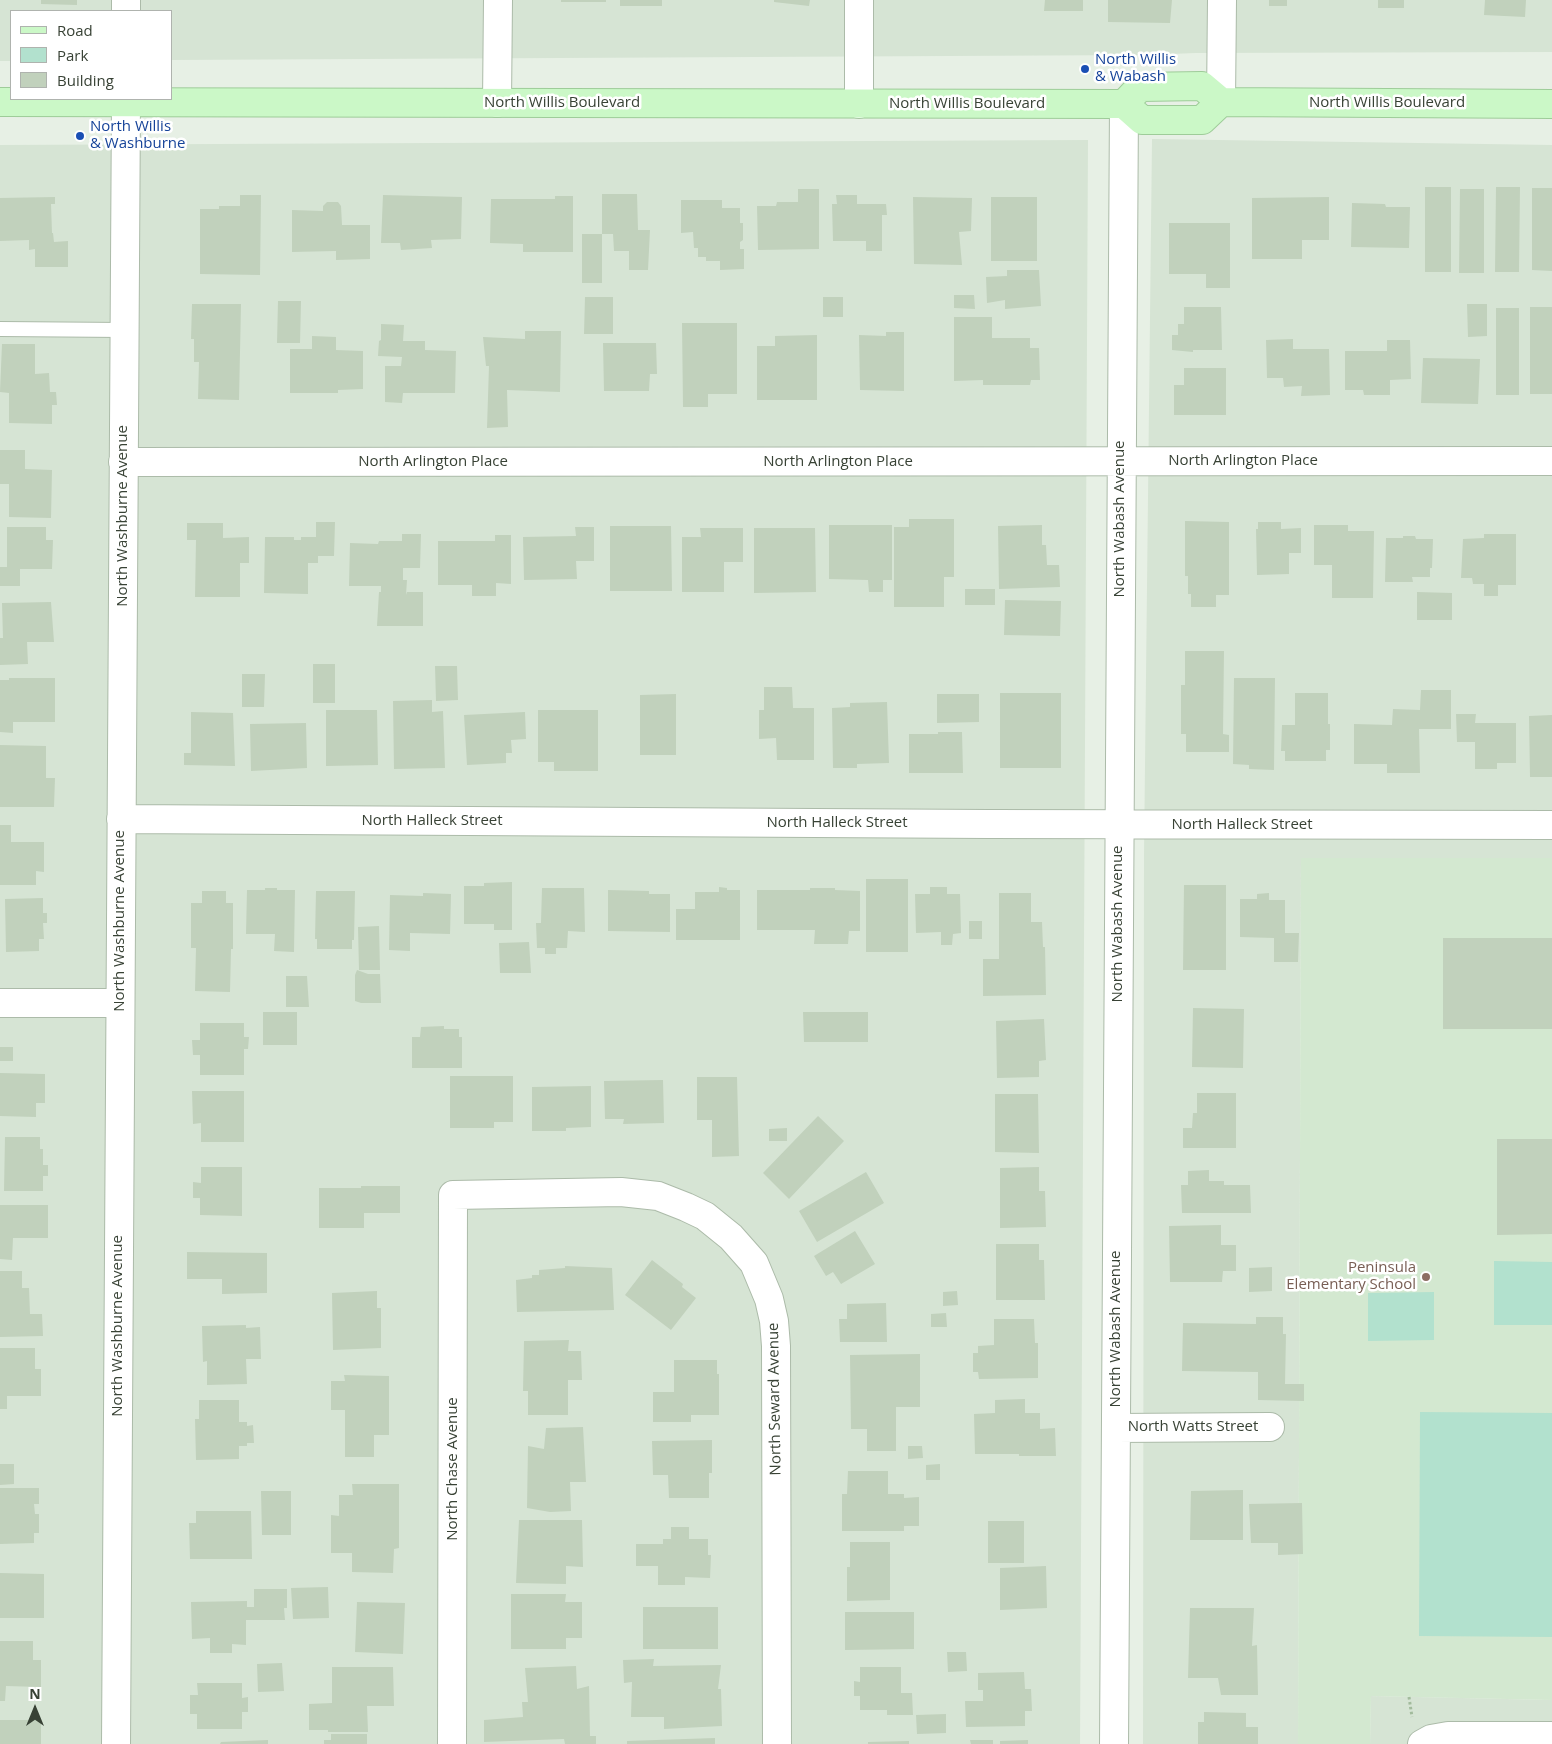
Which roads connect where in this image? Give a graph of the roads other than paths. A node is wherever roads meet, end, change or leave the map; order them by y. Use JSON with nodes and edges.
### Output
{"nodes":[{"id":1,"x":498,"y":0,"type":"edge"},
{"id":2,"x":859,"y":0,"type":"edge"},
{"id":3,"x":1222,"y":0,"type":"edge"},
{"id":4,"x":126,"y":101,"type":"edge"},
{"id":5,"x":0,"y":102,"type":"edge"},
{"id":6,"x":1222,"y":102,"type":"junction"},
{"id":7,"x":498,"y":103,"type":"junction"},
{"id":8,"x":859,"y":104,"type":"junction"},
{"id":9,"x":1124,"y":104,"type":"junction"},
{"id":10,"x":1552,"y":104,"type":"edge"},
{"id":11,"x":0,"y":329,"type":"edge"},
{"id":12,"x":124,"y":330,"type":"junction"},
{"id":13,"x":1552,"y":461,"type":"edge"},
{"id":14,"x":123,"y":462,"type":"junction"},
{"id":15,"x":1121,"y":462,"type":"junction"},
{"id":16,"x":121,"y":820,"type":"junction"},
{"id":17,"x":1119,"y":824,"type":"junction"},
{"id":18,"x":1552,"y":825,"type":"edge"},
{"id":19,"x":0,"y":1003,"type":"edge"},
{"id":20,"x":120,"y":1003,"type":"junction"},
{"id":21,"x":453,"y":1195,"type":"joint"},
{"id":22,"x":1270,"y":1427,"type":"dead end"},
{"id":23,"x":1116,"y":1428,"type":"junction"},
{"id":24,"x":1552,"y":1736,"type":"edge"},
{"id":25,"x":116,"y":1744,"type":"edge"},
{"id":26,"x":452,"y":1744,"type":"edge"},
{"id":27,"x":778,"y":1744,"type":"edge"},
{"id":28,"x":1114,"y":1744,"type":"edge"},
{"id":29,"x":1422,"y":1744,"type":"edge"}],
"edges":[{"from":1,"to":7,"type":"street"},
{"from":2,"to":8,"type":"street"},
{"from":3,"to":6,"type":"street"},
{"from":4,"to":5,"type":"street","name":"North Willis Boulevard"},
{"from":4,"to":7,"type":"street","name":"North Willis Boulevard"},
{"from":4,"to":12,"type":"street","name":"North Washburne Avenue"},
{"from":6,"to":9,"type":"street"},
{"from":6,"to":10,"type":"street","name":"North Willis Boulevard"},
{"from":7,"to":8,"type":"street","name":"North Willis Boulevard"},
{"from":8,"to":9,"type":"street","name":"North Willis Boulevard"},
{"from":9,"to":15,"type":"street","name":"North Wabash Avenue"},
{"from":11,"to":12,"type":"lane"},
{"from":12,"to":14,"type":"street","name":"North Washburne Avenue"},
{"from":13,"to":15,"type":"street","name":"North Arlington Place"},
{"from":14,"to":15,"type":"street","name":"North Arlington Place"},
{"from":14,"to":16,"type":"street","name":"North Washburne Avenue"},
{"from":15,"to":17,"type":"street","name":"North Wabash Avenue"},
{"from":16,"to":17,"type":"street","name":"North Halleck Street"},
{"from":16,"to":20,"type":"street","name":"North Washburne Avenue"},
{"from":17,"to":18,"type":"street","name":"North Halleck Street"},
{"from":17,"to":23,"type":"street","name":"North Wabash Avenue"},
{"from":19,"to":20,"type":"street"},
{"from":20,"to":25,"type":"street","name":"North Washburne Avenue"},
{"from":21,"to":26,"type":"street","name":"North Chase Avenue"},
{"from":21,"to":27,"type":"street","name":"North Seward Avenue"},
{"from":22,"to":23,"type":"street","name":"North Watts Street"},
{"from":23,"to":28,"type":"street","name":"North Wabash Avenue"},
{"from":24,"to":29,"type":"street"}]}
